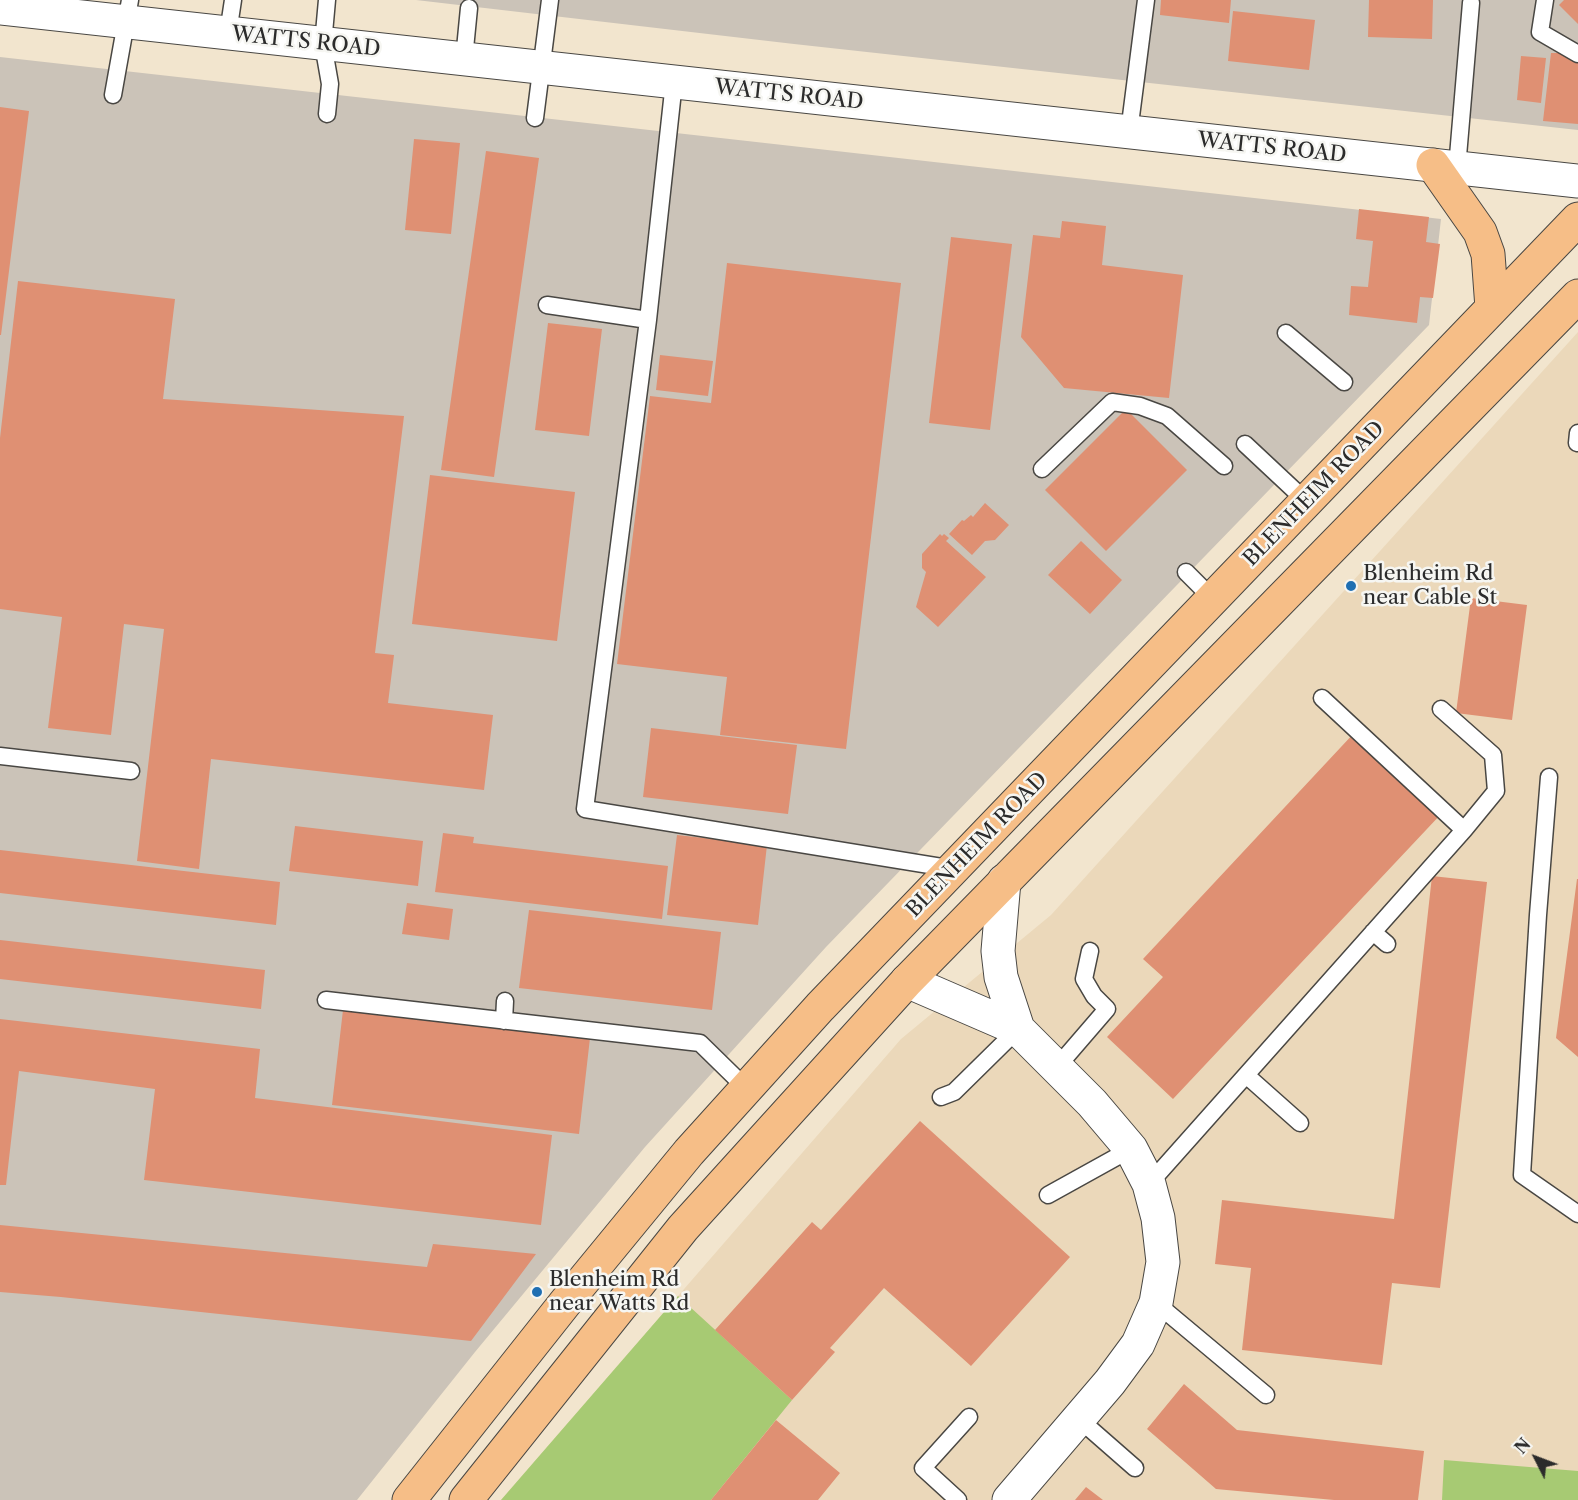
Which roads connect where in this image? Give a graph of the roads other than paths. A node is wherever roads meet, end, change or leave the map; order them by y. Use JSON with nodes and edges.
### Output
{"nodes":[{"id":1,"x":233,"y":0,"type":"edge"},
{"id":2,"x":327,"y":0,"type":"edge"},
{"id":3,"x":550,"y":0,"type":"edge"},
{"id":4,"x":1146,"y":0,"type":"edge"},
{"id":5,"x":1545,"y":0,"type":"edge"},
{"id":6,"x":1471,"y":3,"type":"dead end"},
{"id":7,"x":13,"y":6,"type":"edge"},
{"id":8,"x":469,"y":8,"type":"dead end"},
{"id":9,"x":128,"y":11,"type":"edge"},
{"id":10,"x":228,"y":33,"type":"junction"},
{"id":11,"x":323,"y":44,"type":"junction"},
{"id":12,"x":1578,"y":54,"type":"edge"},
{"id":13,"x":464,"y":59,"type":"junction"},
{"id":14,"x":542,"y":68,"type":"junction"},
{"id":15,"x":674,"y":82,"type":"junction"},
{"id":16,"x":113,"y":95,"type":"dead end"},
{"id":17,"x":327,"y":114,"type":"dead end"},
{"id":18,"x":535,"y":118,"type":"dead end"},
{"id":19,"x":1129,"y":132,"type":"junction"},
{"id":20,"x":1445,"y":166,"type":"junction"},
{"id":21,"x":1578,"y":181,"type":"edge"},
{"id":22,"x":1578,"y":219,"type":"edge"},
{"id":23,"x":1578,"y":296,"type":"edge"},
{"id":24,"x":547,"y":305,"type":"dead end"},
{"id":25,"x":1492,"y":308,"type":"junction"},
{"id":26,"x":648,"y":320,"type":"junction"},
{"id":27,"x":1286,"y":333,"type":"dead end"},
{"id":28,"x":1344,"y":382,"type":"dead end"},
{"id":29,"x":1578,"y":433,"type":"edge"},
{"id":30,"x":1578,"y":443,"type":"edge"},
{"id":31,"x":1245,"y":444,"type":"dead end"},
{"id":32,"x":1224,"y":466,"type":"dead end"},
{"id":33,"x":1042,"y":469,"type":"dead end"},
{"id":34,"x":1307,"y":502,"type":"junction"},
{"id":35,"x":1186,"y":572,"type":"dead end"},
{"id":36,"x":1213,"y":599,"type":"junction"},
{"id":37,"x":1322,"y":698,"type":"dead end"},
{"id":38,"x":1441,"y":709,"type":"dead end"},
{"id":39,"x":0,"y":756,"type":"edge"},
{"id":40,"x":131,"y":771,"type":"dead end"},
{"id":41,"x":1549,"y":777,"type":"dead end"},
{"id":42,"x":1464,"y":830,"type":"junction"},
{"id":43,"x":954,"y":869,"type":"junction"},
{"id":44,"x":1004,"y":881,"type":"junction"},
{"id":45,"x":1373,"y":932,"type":"junction"},
{"id":46,"x":1387,"y":944,"type":"dead end"},
{"id":47,"x":1090,"y":951,"type":"dead end"},
{"id":48,"x":908,"y":981,"type":"junction"},
{"id":49,"x":326,"y":1000,"type":"dead end"},
{"id":50,"x":505,"y":1000,"type":"dead end"},
{"id":51,"x":504,"y":1021,"type":"junction"},
{"id":52,"x":1018,"y":1029,"type":"junction"},
{"id":53,"x":1057,"y":1067,"type":"junction"},
{"id":54,"x":1246,"y":1075,"type":"junction"},
{"id":55,"x":747,"y":1089,"type":"junction"},
{"id":56,"x":941,"y":1097,"type":"dead end"},
{"id":57,"x":1300,"y":1123,"type":"dead end"},
{"id":58,"x":1131,"y":1149,"type":"junction"},
{"id":59,"x":1149,"y":1184,"type":"junction"},
{"id":60,"x":1048,"y":1195,"type":"dead end"},
{"id":61,"x":1578,"y":1214,"type":"edge"},
{"id":62,"x":610,"y":1248,"type":"junction"},
{"id":63,"x":642,"y":1278,"type":"junction"},
{"id":64,"x":1156,"y":1303,"type":"junction"},
{"id":65,"x":1266,"y":1395,"type":"dead end"},
{"id":66,"x":969,"y":1417,"type":"dead end"},
{"id":67,"x":1079,"y":1419,"type":"junction"},
{"id":68,"x":1135,"y":1468,"type":"dead end"},
{"id":69,"x":409,"y":1500,"type":"edge"},
{"id":70,"x":466,"y":1500,"type":"edge"},
{"id":71,"x":958,"y":1500,"type":"edge"},
{"id":72,"x":1009,"y":1500,"type":"edge"}],
"edges":[{"from":1,"to":10,"type":"lane"},
{"from":2,"to":11,"type":"lane"},
{"from":3,"to":14,"type":"lane"},
{"from":4,"to":19,"type":"lane"},
{"from":5,"to":12,"type":"lane"},
{"from":6,"to":20,"type":"lane"},
{"from":7,"to":9,"type":"street","name":"WATTS ROAD"},
{"from":8,"to":13,"type":"lane"},
{"from":9,"to":10,"type":"street","name":"WATTS ROAD"},
{"from":9,"to":16,"type":"lane"},
{"from":10,"to":11,"type":"street","name":"WATTS ROAD"},
{"from":11,"to":13,"type":"street","name":"WATTS ROAD"},
{"from":11,"to":17,"type":"lane"},
{"from":13,"to":14,"type":"street","name":"WATTS ROAD"},
{"from":14,"to":15,"type":"street","name":"WATTS ROAD"},
{"from":14,"to":18,"type":"lane"},
{"from":15,"to":19,"type":"street","name":"WATTS ROAD"},
{"from":15,"to":26,"type":"lane"},
{"from":19,"to":20,"type":"street","name":"WATTS ROAD"},
{"from":20,"to":21,"type":"street","name":"WATTS ROAD"},
{"from":20,"to":25,"type":"main road"},
{"from":22,"to":25,"type":"main road","name":"BLENHEIM ROAD"},
{"from":23,"to":44,"type":"main road"},
{"from":24,"to":26,"type":"lane"},
{"from":25,"to":34,"type":"main road","name":"BLENHEIM ROAD"},
{"from":26,"to":43,"type":"lane"},
{"from":27,"to":28,"type":"lane"},
{"from":29,"to":30,"type":"lane"},
{"from":31,"to":34,"type":"lane"},
{"from":32,"to":33,"type":"lane"},
{"from":34,"to":36,"type":"main road","name":"BLENHEIM ROAD"},
{"from":35,"to":36,"type":"lane"},
{"from":36,"to":43,"type":"main road","name":"BLENHEIM ROAD"},
{"from":37,"to":42,"type":"lane"},
{"from":38,"to":42,"type":"lane"},
{"from":39,"to":40,"type":"lane"},
{"from":41,"to":61,"type":"lane"},
{"from":42,"to":45,"type":"lane"},
{"from":43,"to":55,"type":"main road","name":"BLENHEIM ROAD"},
{"from":44,"to":48,"type":"main road"},
{"from":44,"to":52,"type":"street"},
{"from":45,"to":46,"type":"lane"},
{"from":45,"to":54,"type":"lane"},
{"from":47,"to":53,"type":"lane"},
{"from":48,"to":52,"type":"street"},
{"from":48,"to":63,"type":"main road"},
{"from":49,"to":51,"type":"lane"},
{"from":50,"to":51,"type":"lane"},
{"from":51,"to":55,"type":"lane"},
{"from":52,"to":53,"type":"street"},
{"from":52,"to":56,"type":"lane"},
{"from":53,"to":58,"type":"street"},
{"from":54,"to":57,"type":"lane"},
{"from":54,"to":59,"type":"lane"},
{"from":55,"to":62,"type":"main road","name":"BLENHEIM ROAD"},
{"from":58,"to":59,"type":"street"},
{"from":58,"to":60,"type":"lane"},
{"from":59,"to":64,"type":"street"},
{"from":62,"to":63,"type":"main road"},
{"from":62,"to":69,"type":"main road","name":"BLENHEIM ROAD"},
{"from":63,"to":70,"type":"main road"},
{"from":64,"to":65,"type":"lane"},
{"from":64,"to":67,"type":"street"},
{"from":66,"to":71,"type":"lane"},
{"from":67,"to":68,"type":"lane"},
{"from":67,"to":72,"type":"street"}]}
